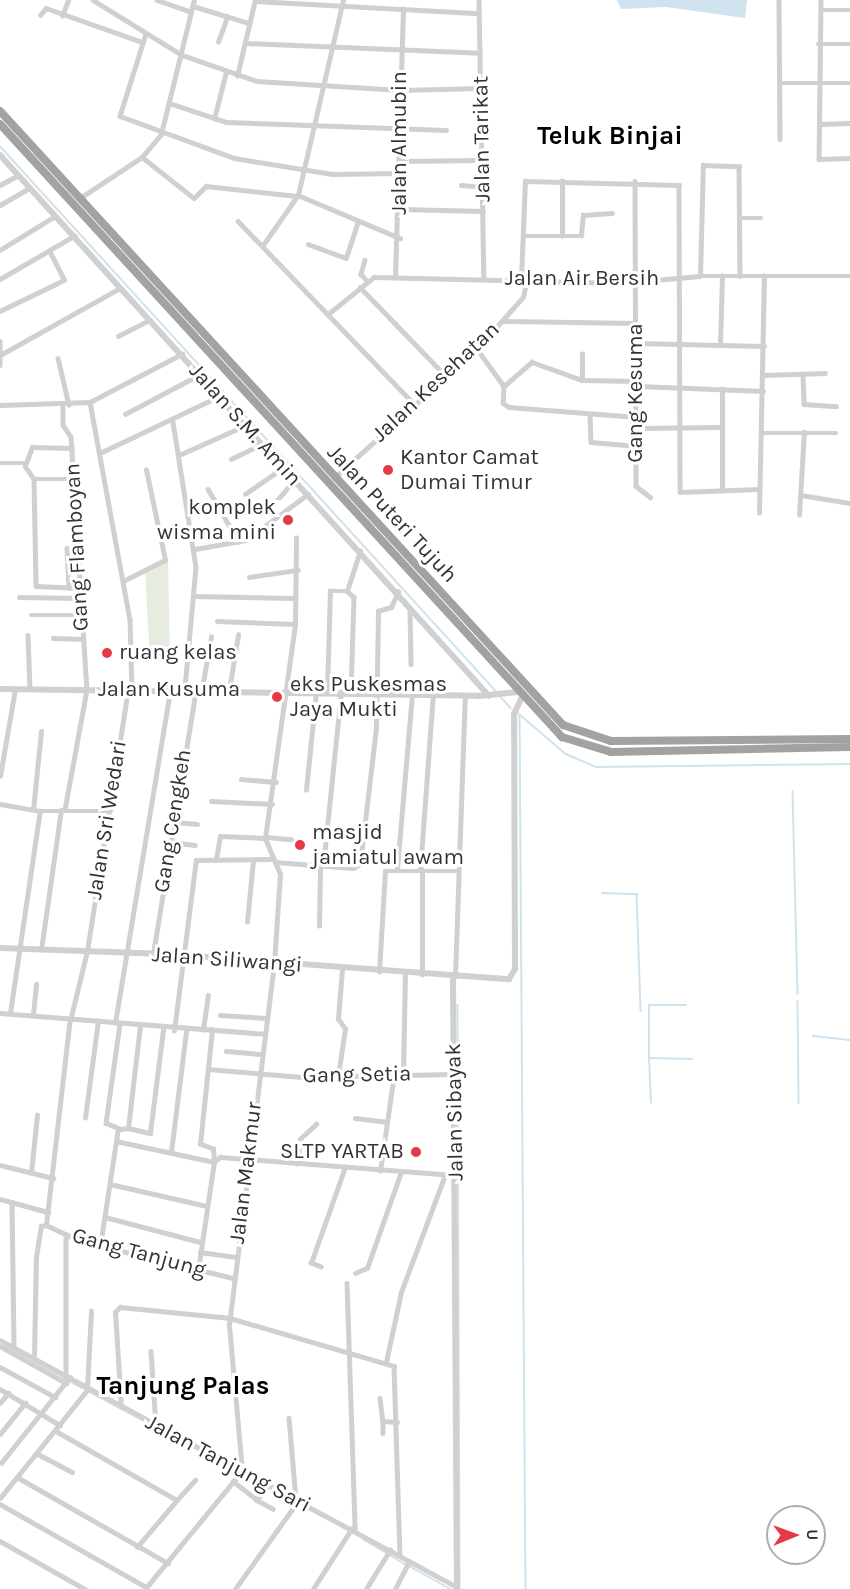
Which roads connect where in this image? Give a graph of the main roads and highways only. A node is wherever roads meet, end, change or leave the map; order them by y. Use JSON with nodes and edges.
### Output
{"nodes":[{"id":1,"x":0,"y":111,"type":"edge"},
{"id":2,"x":0,"y":124,"type":"edge"},
{"id":3,"x":212,"y":348,"type":"junction"},
{"id":4,"x":850,"y":739,"type":"edge"},
{"id":5,"x":731,"y":745,"type":"junction"},
{"id":6,"x":850,"y":747,"type":"edge"}],
"edges":[{"from":1,"to":3,"type":"highway","name":"Jalan Puteri Tujuh"},
{"from":2,"to":3,"type":"highway","name":"Jalan Puteri Tujuh"},
{"from":3,"to":5,"type":"highway","name":"Jalan Puteri Tujuh"},
{"from":3,"to":5,"type":"highway","name":"Jalan Puteri Tujuh"},
{"from":4,"to":5,"type":"highway","name":"Jalan Puteri Tujuh"},
{"from":5,"to":6,"type":"highway","name":"Jalan Puteri Tujuh"}]}
